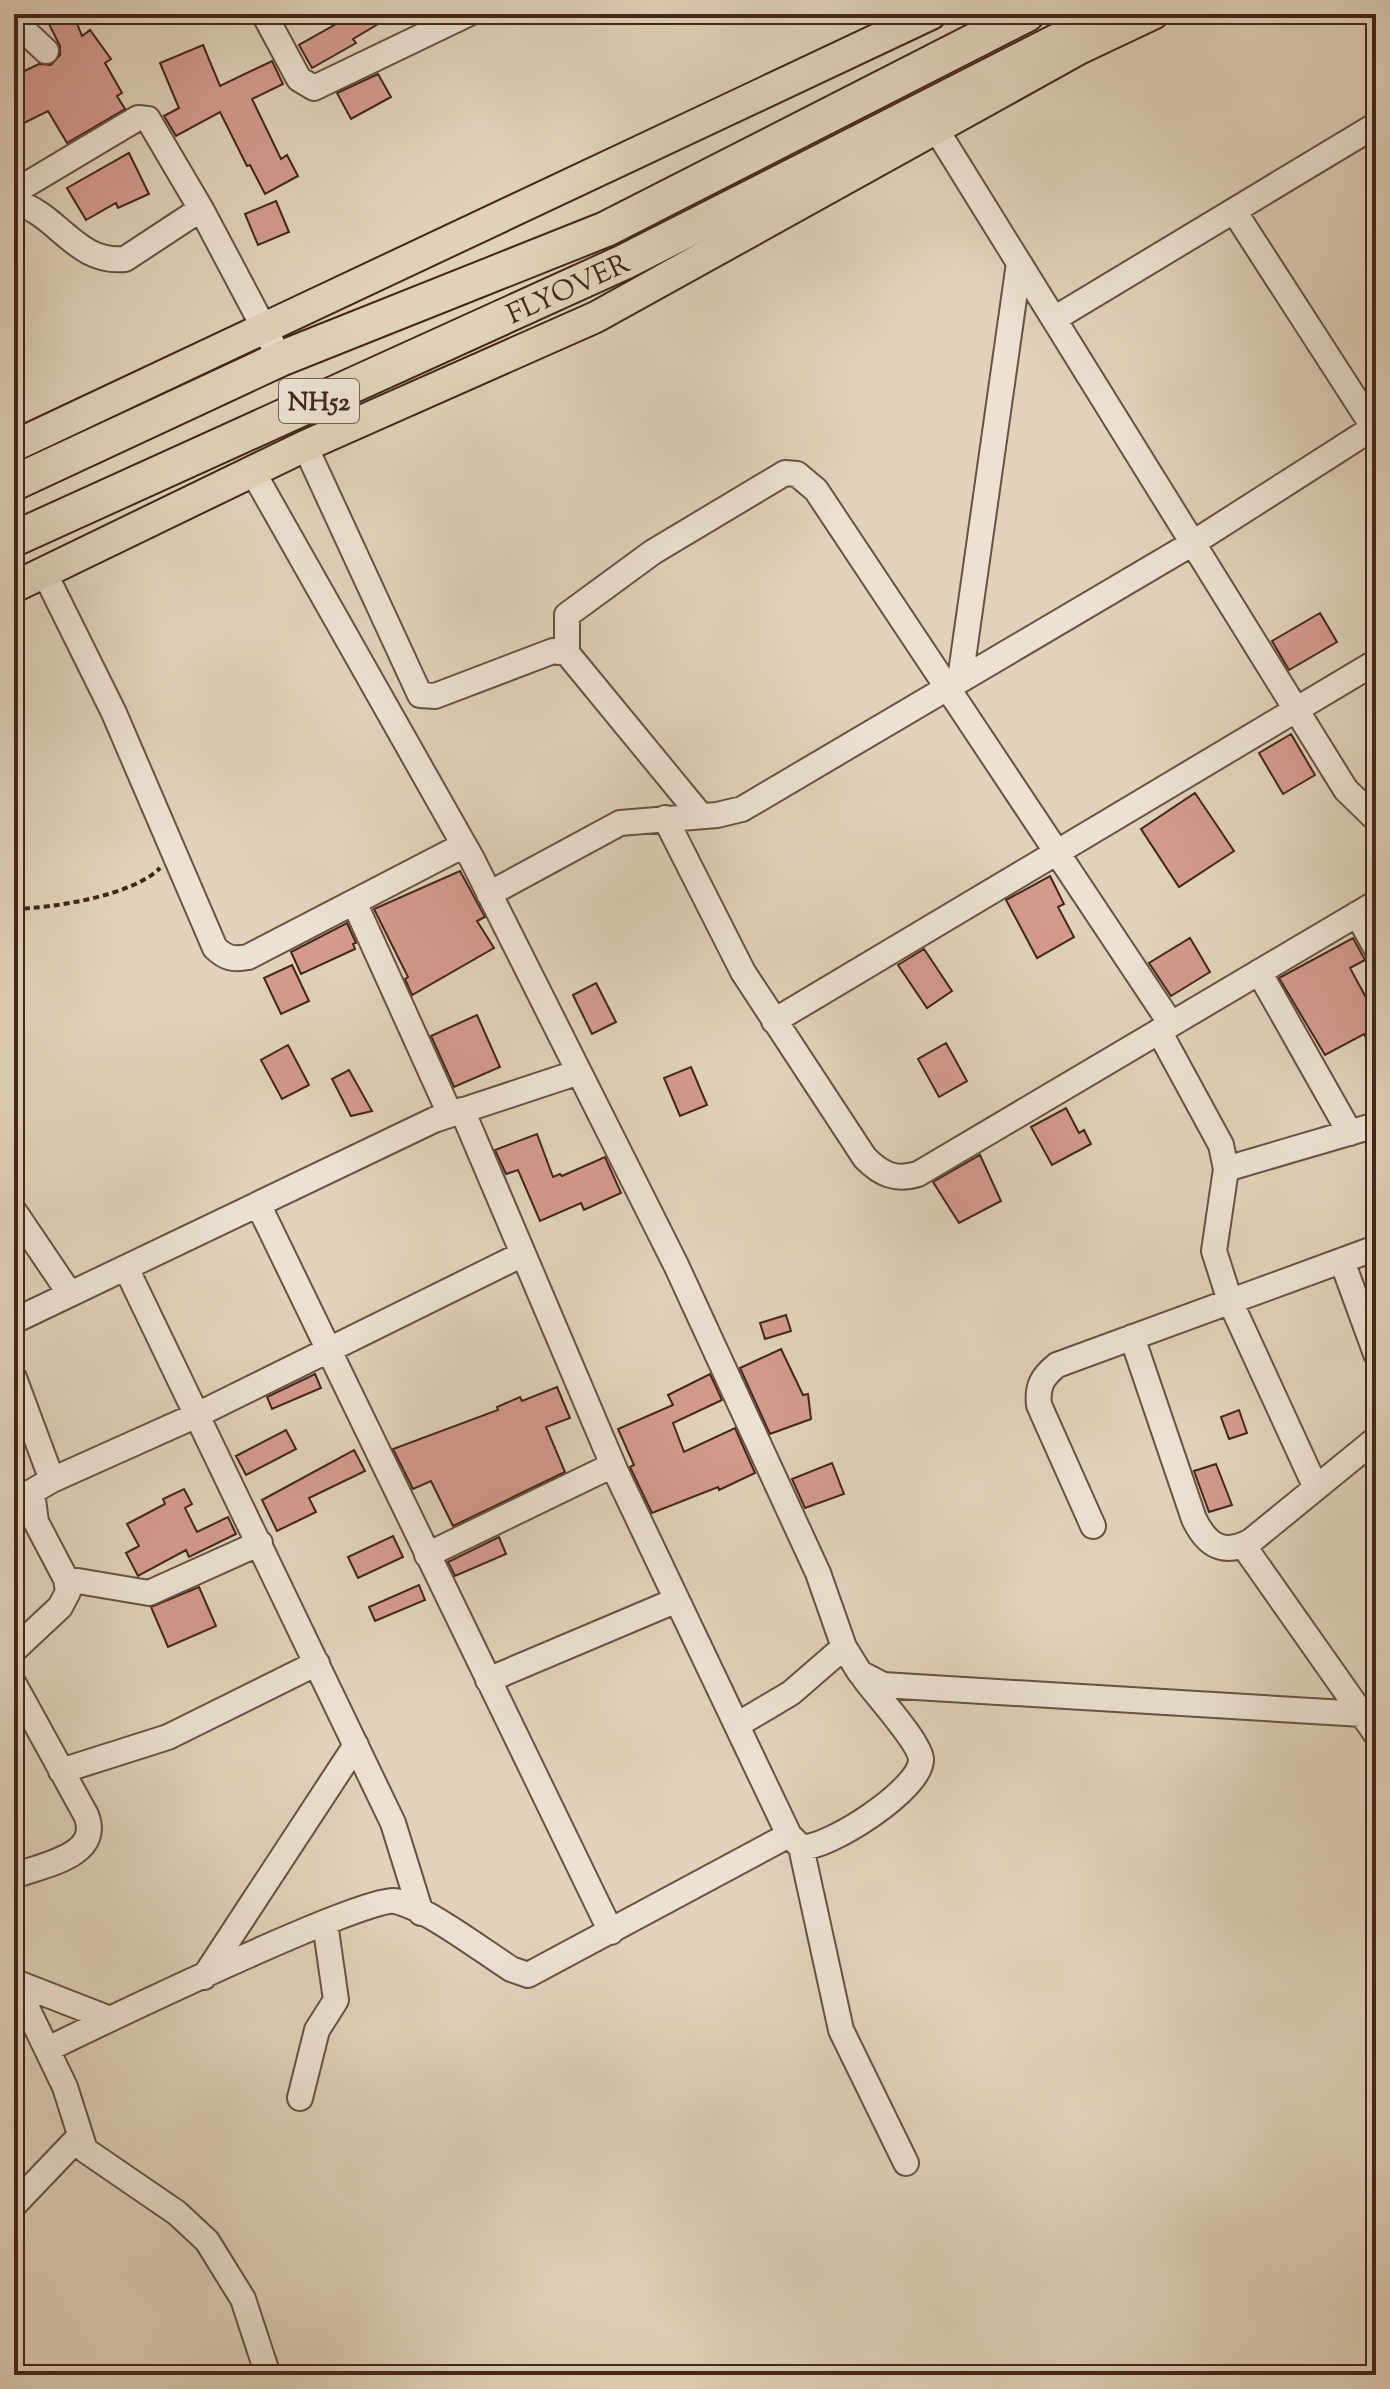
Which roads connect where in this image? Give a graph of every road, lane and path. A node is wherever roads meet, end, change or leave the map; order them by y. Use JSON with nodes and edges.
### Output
{"nodes":[{"id":1,"x":264,"y":14,"type":"edge"},
{"id":2,"x":468,"y":14,"type":"edge"},
{"id":3,"x":1027,"y":14,"type":"edge"},
{"id":4,"x":1111,"y":14,"type":"edge"},
{"id":5,"x":1153,"y":14,"type":"edge"},
{"id":6,"x":915,"y":18,"type":"edge"},
{"id":7,"x":14,"y":21,"type":"edge"},
{"id":8,"x":46,"y":51,"type":"dead end"},
{"id":9,"x":1376,"y":125,"type":"edge"},
{"id":10,"x":936,"y":129,"type":"junction"},
{"id":11,"x":14,"y":192,"type":"edge"},
{"id":12,"x":14,"y":202,"type":"edge"},
{"id":13,"x":201,"y":209,"type":"junction"},
{"id":14,"x":1234,"y":211,"type":"junction"},
{"id":15,"x":1019,"y":263,"type":"junction"},
{"id":16,"x":1054,"y":319,"type":"junction"},
{"id":17,"x":272,"y":344,"type":"junction"},
{"id":18,"x":1375,"y":427,"type":"edge"},
{"id":19,"x":14,"y":446,"type":"edge"},
{"id":20,"x":305,"y":446,"type":"junction"},
{"id":21,"x":253,"y":472,"type":"junction"},
{"id":22,"x":14,"y":483,"type":"edge"},
{"id":23,"x":14,"y":539,"type":"edge"},
{"id":24,"x":1193,"y":543,"type":"junction"},
{"id":25,"x":44,"y":572,"type":"junction"},
{"id":26,"x":14,"y":587,"type":"edge"},
{"id":27,"x":567,"y":653,"type":"junction"},
{"id":28,"x":1376,"y":662,"type":"edge"},
{"id":29,"x":954,"y":684,"type":"junction"},
{"id":30,"x":1297,"y":711,"type":"junction"},
{"id":31,"x":701,"y":816,"type":"junction"},
{"id":32,"x":665,"y":818,"type":"junction"},
{"id":33,"x":1376,"y":819,"type":"edge"},
{"id":34,"x":464,"y":845,"type":"junction"},
{"id":35,"x":1058,"y":853,"type":"junction"},
{"id":36,"x":173,"y":855,"type":"junction"},
{"id":37,"x":489,"y":894,"type":"junction"},
{"id":38,"x":354,"y":902,"type":"junction"},
{"id":39,"x":1366,"y":908,"type":"edge"},
{"id":40,"x":14,"y":909,"type":"edge"},
{"id":41,"x":1376,"y":948,"type":"edge"},
{"id":42,"x":1259,"y":972,"type":"junction"},
{"id":43,"x":774,"y":1021,"type":"junction"},
{"id":44,"x":1165,"y":1028,"type":"junction"},
{"id":45,"x":579,"y":1072,"type":"junction"},
{"id":46,"x":456,"y":1112,"type":"junction"},
{"id":47,"x":1376,"y":1125,"type":"edge"},
{"id":48,"x":1350,"y":1133,"type":"junction"},
{"id":49,"x":1226,"y":1169,"type":"junction"},
{"id":50,"x":258,"y":1204,"type":"junction"},
{"id":51,"x":14,"y":1211,"type":"edge"},
{"id":52,"x":1376,"y":1248,"type":"edge"},
{"id":53,"x":523,"y":1254,"type":"junction"},
{"id":54,"x":1342,"y":1261,"type":"junction"},
{"id":55,"x":126,"y":1268,"type":"junction"},
{"id":56,"x":70,"y":1294,"type":"junction"},
{"id":57,"x":1230,"y":1301,"type":"junction"},
{"id":58,"x":14,"y":1321,"type":"edge"},
{"id":59,"x":1132,"y":1337,"type":"junction"},
{"id":60,"x":328,"y":1349,"type":"junction"},
{"id":61,"x":1376,"y":1354,"type":"edge"},
{"id":62,"x":14,"y":1378,"type":"edge"},
{"id":63,"x":197,"y":1415,"type":"junction"},
{"id":64,"x":1376,"y":1439,"type":"edge"},
{"id":65,"x":613,"y":1465,"type":"junction"},
{"id":66,"x":1316,"y":1488,"type":"junction"},
{"id":67,"x":33,"y":1491,"type":"edge"},
{"id":68,"x":1093,"y":1526,"type":"dead end"},
{"id":69,"x":260,"y":1543,"type":"junction"},
{"id":70,"x":1243,"y":1545,"type":"junction"},
{"id":71,"x":427,"y":1555,"type":"junction"},
{"id":72,"x":66,"y":1579,"type":"junction"},
{"id":73,"x":677,"y":1600,"type":"junction"},
{"id":74,"x":844,"y":1647,"type":"junction"},
{"id":75,"x":14,"y":1650,"type":"edge"},
{"id":76,"x":317,"y":1663,"type":"junction"},
{"id":77,"x":860,"y":1673,"type":"junction"},
{"id":78,"x":488,"y":1680,"type":"junction"},
{"id":79,"x":14,"y":1684,"type":"edge"},
{"id":80,"x":1362,"y":1714,"type":"junction"},
{"id":81,"x":737,"y":1725,"type":"junction"},
{"id":82,"x":1376,"y":1734,"type":"edge"},
{"id":83,"x":356,"y":1745,"type":"junction"},
{"id":84,"x":61,"y":1771,"type":"junction"},
{"id":85,"x":795,"y":1841,"type":"junction"},
{"id":86,"x":14,"y":1876,"type":"edge"},
{"id":87,"x":421,"y":1913,"type":"junction"},
{"id":88,"x":325,"y":1923,"type":"junction"},
{"id":89,"x":611,"y":1932,"type":"junction"},
{"id":90,"x":204,"y":1977,"type":"junction"},
{"id":91,"x":14,"y":1982,"type":"edge"},
{"id":92,"x":110,"y":2019,"type":"junction"},
{"id":93,"x":48,"y":2049,"type":"junction"},
{"id":94,"x":300,"y":2098,"type":"dead end"},
{"id":95,"x":78,"y":2138,"type":"junction"},
{"id":96,"x":906,"y":2163,"type":"dead end"},
{"id":97,"x":14,"y":2205,"type":"edge"},
{"id":98,"x":266,"y":2369,"type":"dead end"}],
"edges":[{"from":1,"to":2,"type":"street"},
{"from":3,"to":17,"type":"highway","name":"FLYOVER","number":"NH52"},
{"from":4,"to":23,"type":"highway","name":"FLYOVER","number":"NH52"},
{"from":5,"to":10,"type":"main road"},
{"from":6,"to":17,"type":"main road"},
{"from":7,"to":8,"type":"street"},
{"from":9,"to":14,"type":"street"},
{"from":10,"to":15,"type":"street"},
{"from":10,"to":20,"type":"main road"},
{"from":11,"to":13,"type":"street"},
{"from":12,"to":13,"type":"street"},
{"from":13,"to":17,"type":"street"},
{"from":14,"to":16,"type":"street"},
{"from":14,"to":18,"type":"street"},
{"from":15,"to":16,"type":"street"},
{"from":15,"to":29,"type":"street"},
{"from":16,"to":24,"type":"street"},
{"from":17,"to":19,"type":"main road"},
{"from":17,"to":22,"type":"highway","number":"NH52"},
{"from":18,"to":24,"type":"street"},
{"from":20,"to":21,"type":"main road"},
{"from":20,"to":27,"type":"street"},
{"from":21,"to":25,"type":"main road"},
{"from":21,"to":34,"type":"street"},
{"from":24,"to":29,"type":"street"},
{"from":24,"to":30,"type":"street"},
{"from":25,"to":26,"type":"main road"},
{"from":25,"to":36,"type":"street"},
{"from":27,"to":29,"type":"street"},
{"from":27,"to":31,"type":"street"},
{"from":28,"to":30,"type":"street"},
{"from":29,"to":31,"type":"street"},
{"from":29,"to":35,"type":"street"},
{"from":30,"to":33,"type":"street"},
{"from":30,"to":35,"type":"street"},
{"from":31,"to":32,"type":"street"},
{"from":32,"to":37,"type":"street"},
{"from":32,"to":43,"type":"street"},
{"from":34,"to":37,"type":"street"},
{"from":34,"to":38,"type":"street"},
{"from":35,"to":43,"type":"street"},
{"from":35,"to":44,"type":"street"},
{"from":36,"to":38,"type":"street"},
{"from":36,"to":40,"type":"path"},
{"from":37,"to":45,"type":"street"},
{"from":38,"to":46,"type":"street"},
{"from":39,"to":41,"type":"street"},
{"from":39,"to":42,"type":"street"},
{"from":42,"to":44,"type":"street"},
{"from":42,"to":48,"type":"street"},
{"from":43,"to":44,"type":"street"},
{"from":44,"to":49,"type":"street"},
{"from":45,"to":46,"type":"street"},
{"from":45,"to":74,"type":"street"},
{"from":46,"to":50,"type":"street"},
{"from":46,"to":53,"type":"street"},
{"from":47,"to":48,"type":"street"},
{"from":48,"to":49,"type":"street"},
{"from":49,"to":57,"type":"street"},
{"from":50,"to":55,"type":"street"},
{"from":50,"to":60,"type":"street"},
{"from":51,"to":56,"type":"street"},
{"from":52,"to":54,"type":"street"},
{"from":53,"to":60,"type":"street"},
{"from":53,"to":65,"type":"street"},
{"from":54,"to":57,"type":"street"},
{"from":54,"to":61,"type":"street"},
{"from":55,"to":56,"type":"street"},
{"from":55,"to":63,"type":"street"},
{"from":56,"to":58,"type":"street"},
{"from":57,"to":59,"type":"street"},
{"from":57,"to":66,"type":"street"},
{"from":59,"to":68,"type":"street"},
{"from":59,"to":70,"type":"street"},
{"from":60,"to":63,"type":"street"},
{"from":60,"to":71,"type":"street"},
{"from":62,"to":67,"type":"street"},
{"from":63,"to":67,"type":"street"},
{"from":63,"to":69,"type":"street"},
{"from":64,"to":66,"type":"street"},
{"from":65,"to":71,"type":"street"},
{"from":65,"to":73,"type":"street"},
{"from":66,"to":70,"type":"street"},
{"from":67,"to":72,"type":"street"},
{"from":69,"to":72,"type":"street"},
{"from":69,"to":76,"type":"street"},
{"from":70,"to":80,"type":"street"},
{"from":71,"to":78,"type":"street"},
{"from":72,"to":75,"type":"street"},
{"from":73,"to":78,"type":"street"},
{"from":73,"to":81,"type":"street"},
{"from":74,"to":77,"type":"street"},
{"from":74,"to":81,"type":"street"},
{"from":76,"to":83,"type":"street"},
{"from":76,"to":84,"type":"street"},
{"from":77,"to":80,"type":"street"},
{"from":77,"to":85,"type":"street"},
{"from":78,"to":89,"type":"street"},
{"from":79,"to":84,"type":"street"},
{"from":80,"to":82,"type":"street"},
{"from":81,"to":85,"type":"street"},
{"from":83,"to":87,"type":"street"},
{"from":83,"to":90,"type":"street"},
{"from":84,"to":86,"type":"street"},
{"from":85,"to":89,"type":"street"},
{"from":85,"to":96,"type":"street"},
{"from":87,"to":88,"type":"street"},
{"from":87,"to":89,"type":"street"},
{"from":88,"to":90,"type":"street"},
{"from":88,"to":94,"type":"street"},
{"from":90,"to":92,"type":"street"},
{"from":91,"to":92,"type":"street"},
{"from":91,"to":93,"type":"street"},
{"from":92,"to":93,"type":"street"},
{"from":93,"to":95,"type":"street"},
{"from":95,"to":97,"type":"street"},
{"from":95,"to":98,"type":"street"}]}
